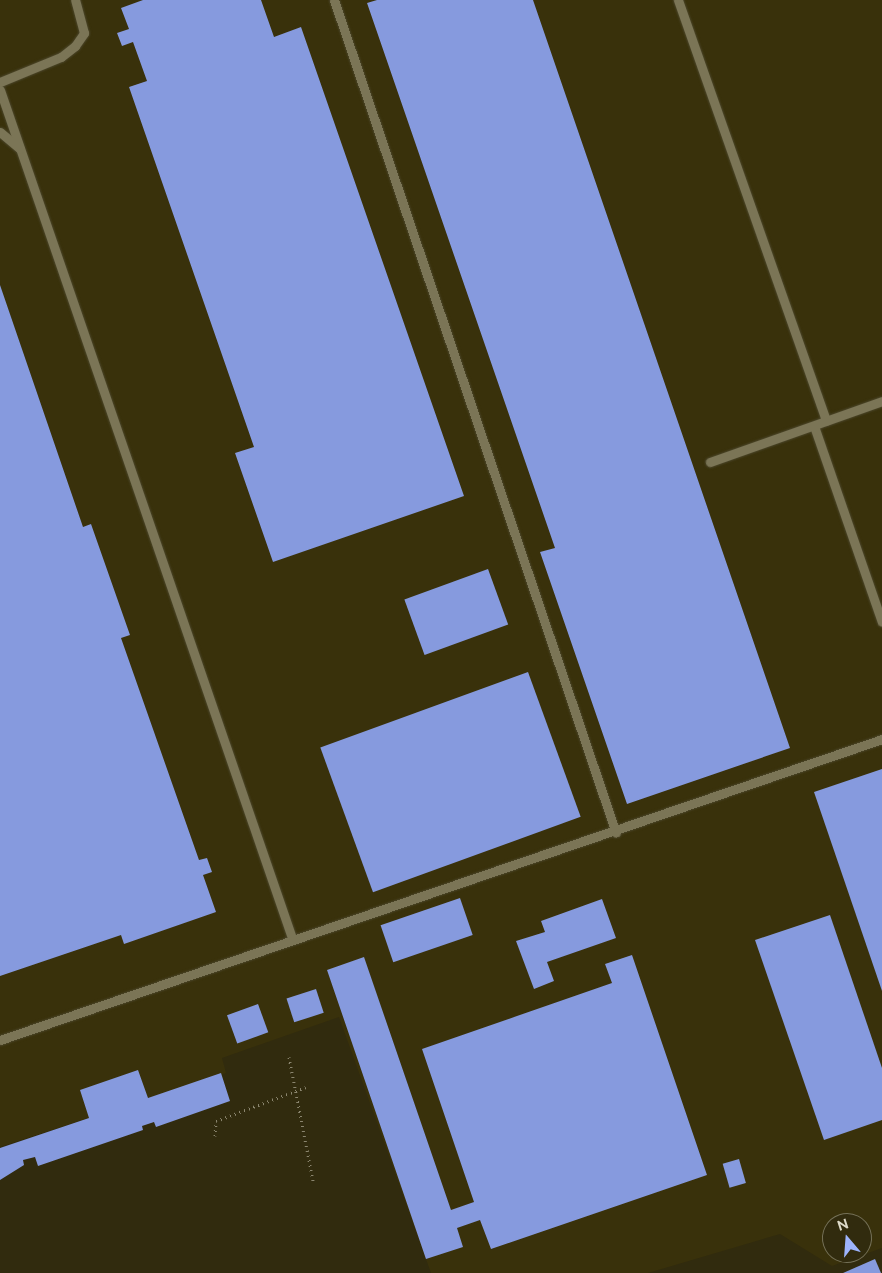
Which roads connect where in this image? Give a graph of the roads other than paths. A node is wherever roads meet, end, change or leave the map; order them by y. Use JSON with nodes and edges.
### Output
{"nodes":[{"id":1,"x":75,"y":0,"type":"edge"},
{"id":2,"x":334,"y":0,"type":"edge"},
{"id":3,"x":678,"y":0,"type":"edge"},
{"id":4,"x":0,"y":82,"type":"edge"},
{"id":5,"x":0,"y":90,"type":"edge"},
{"id":6,"x":0,"y":132,"type":"edge"},
{"id":7,"x":20,"y":149,"type":"junction"},
{"id":8,"x":882,"y":401,"type":"edge"},
{"id":9,"x":826,"y":422,"type":"junction"},
{"id":10,"x":814,"y":426,"type":"junction"},
{"id":11,"x":710,"y":462,"type":"dead end"},
{"id":12,"x":882,"y":622,"type":"edge"},
{"id":13,"x":882,"y":739,"type":"edge"},
{"id":14,"x":616,"y":833,"type":"junction"},
{"id":15,"x":292,"y":938,"type":"junction"},
{"id":16,"x":0,"y":1040,"type":"edge"}],
"edges":[{"from":1,"to":4,"type":"lane"},
{"from":2,"to":14,"type":"lane"},
{"from":3,"to":9,"type":"lane"},
{"from":5,"to":7,"type":"lane"},
{"from":6,"to":7,"type":"lane"},
{"from":7,"to":15,"type":"lane"},
{"from":8,"to":9,"type":"lane"},
{"from":9,"to":10,"type":"lane"},
{"from":10,"to":11,"type":"lane"},
{"from":10,"to":12,"type":"lane"},
{"from":13,"to":14,"type":"lane"},
{"from":14,"to":15,"type":"lane"},
{"from":15,"to":16,"type":"lane"}]}
